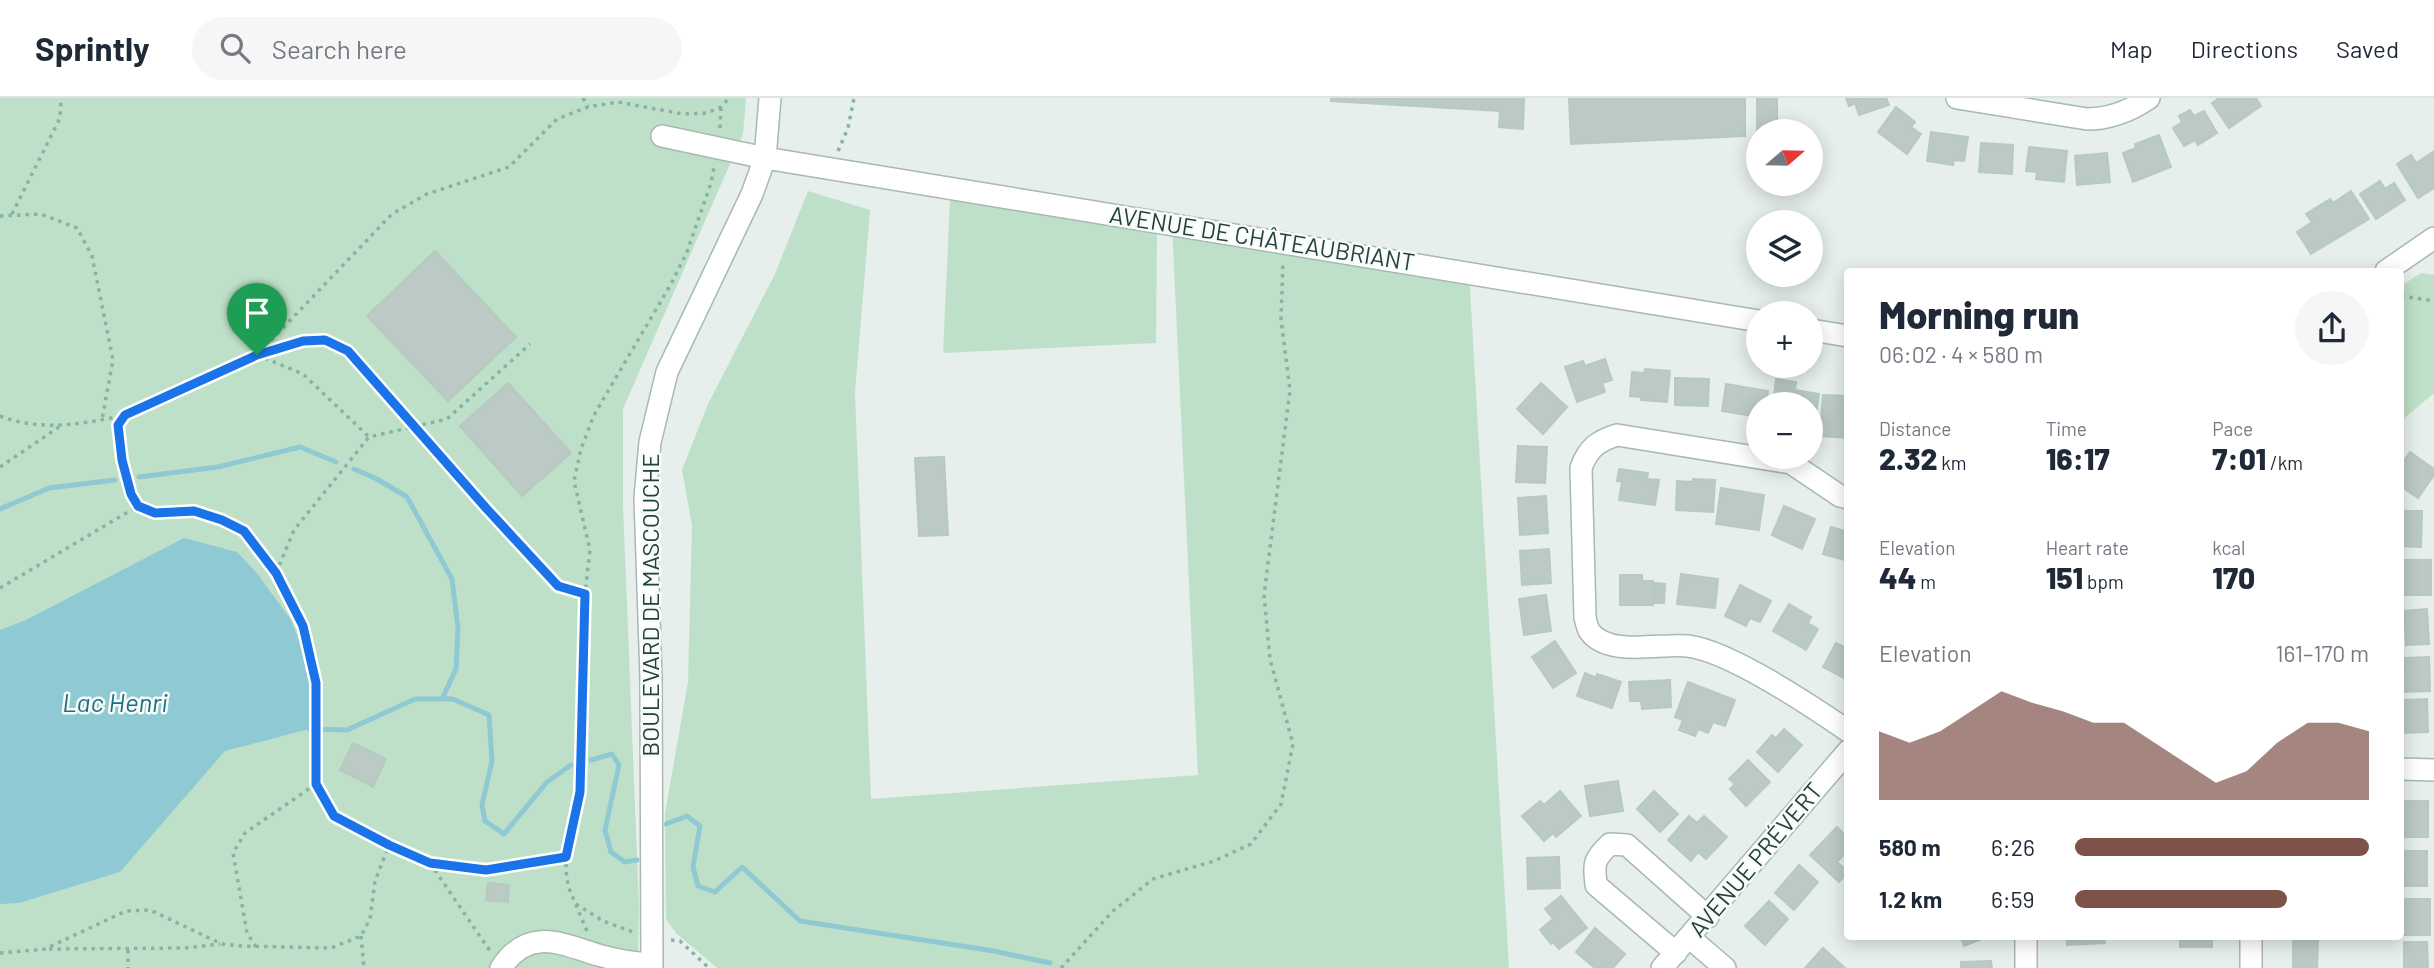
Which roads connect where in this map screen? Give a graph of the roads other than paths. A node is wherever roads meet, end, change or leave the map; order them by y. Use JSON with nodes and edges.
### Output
{"nodes":[{"id":1,"x":770,"y":98,"type":"edge"},
{"id":2,"x":1957,"y":98,"type":"edge"},
{"id":3,"x":2149,"y":98,"type":"edge"},
{"id":4,"x":662,"y":136,"type":"dead end"},
{"id":5,"x":765,"y":158,"type":"junction"},
{"id":6,"x":2434,"y":237,"type":"edge"},
{"id":7,"x":2390,"y":268,"type":"edge"},
{"id":8,"x":1746,"y":319,"type":"edge"},
{"id":9,"x":1823,"y":332,"type":"edge"},
{"id":10,"x":1844,"y":335,"type":"edge"},
{"id":11,"x":1844,"y":497,"type":"edge"},
{"id":12,"x":1844,"y":729,"type":"edge"},
{"id":13,"x":1844,"y":756,"type":"edge"},
{"id":14,"x":2404,"y":769,"type":"edge"},
{"id":15,"x":2434,"y":770,"type":"edge"},
{"id":16,"x":1708,"y":917,"type":"junction"},
{"id":17,"x":2026,"y":940,"type":"edge"},
{"id":18,"x":2251,"y":940,"type":"edge"},
{"id":19,"x":1676,"y":953,"type":"edge"},
{"id":20,"x":498,"y":963,"type":"edge"},
{"id":21,"x":652,"y":966,"type":"edge"},
{"id":22,"x":1725,"y":968,"type":"edge"},
{"id":23,"x":2026,"y":968,"type":"edge"},
{"id":24,"x":2251,"y":968,"type":"edge"}],
"edges":[{"from":1,"to":5,"type":"street","name":"BOULEVARD DE MASCOUCHE"},
{"from":2,"to":3,"type":"street"},
{"from":4,"to":5,"type":"street","name":"AVENUE DE CHÂTEAUBRIANT"},
{"from":5,"to":8,"type":"street","name":"AVENUE DE CHÂTEAUBRIANT"},
{"from":5,"to":21,"type":"street","name":"BOULEVARD DE MASCOUCHE"},
{"from":6,"to":7,"type":"street"},
{"from":9,"to":10,"type":"street"},
{"from":11,"to":12,"type":"street"},
{"from":13,"to":16,"type":"street","name":"AVENUE PRÉVERT"},
{"from":14,"to":15,"type":"street"},
{"from":16,"to":19,"type":"street","name":"AVENUE PRÉVERT"},
{"from":16,"to":19,"type":"street"},
{"from":17,"to":23,"type":"street"},
{"from":18,"to":24,"type":"street"},
{"from":19,"to":22,"type":"street"},
{"from":20,"to":21,"type":"street"}]}
